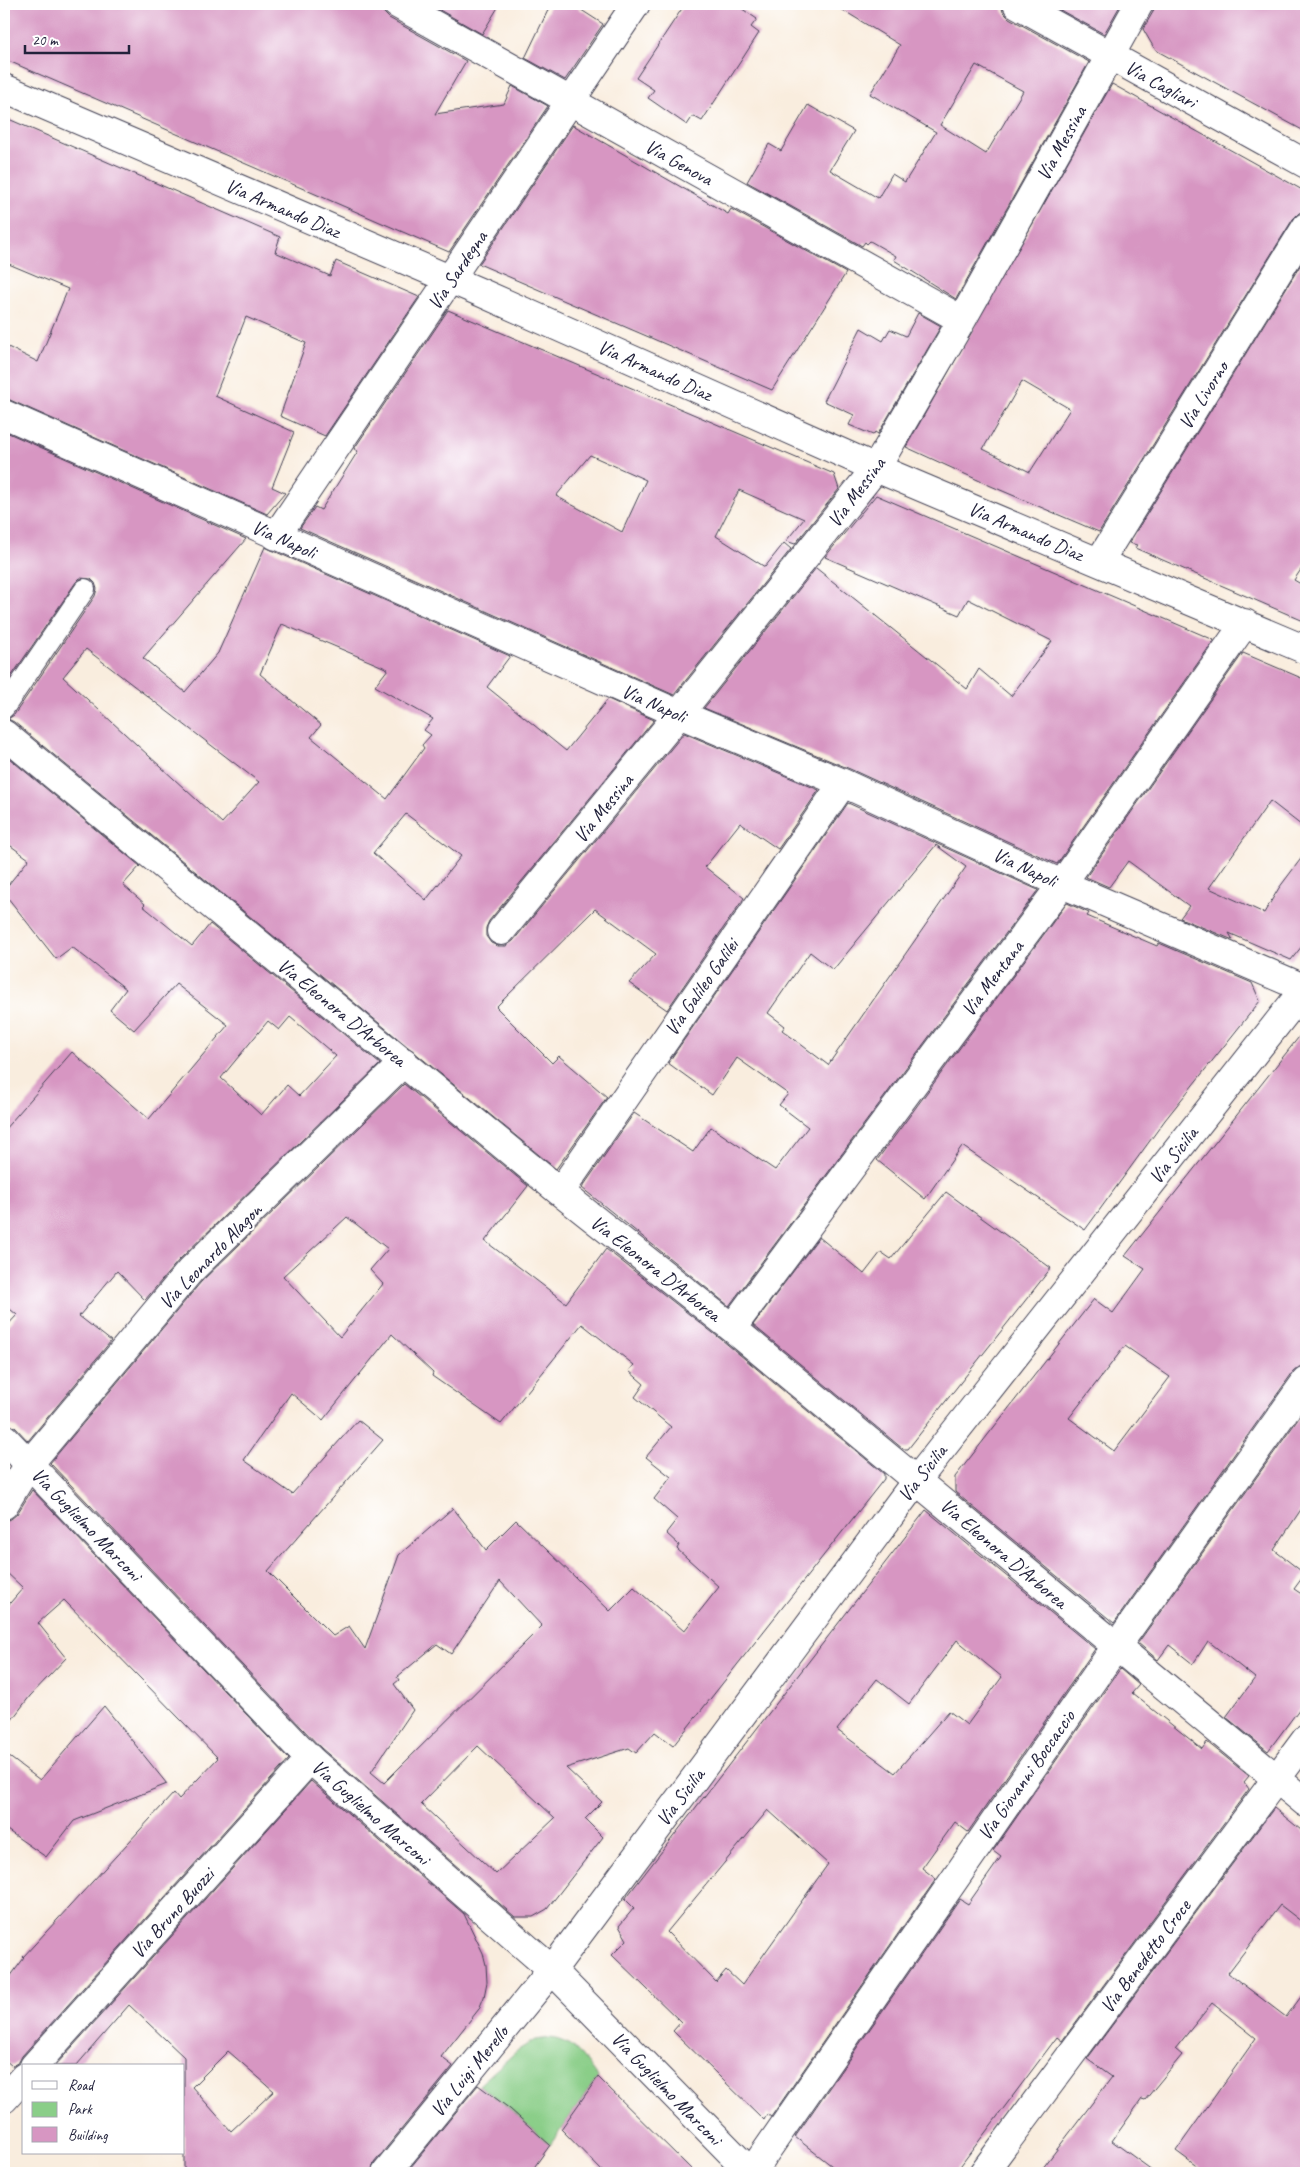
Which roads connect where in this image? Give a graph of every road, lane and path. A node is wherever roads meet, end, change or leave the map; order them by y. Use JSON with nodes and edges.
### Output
{"nodes":[{"id":1,"x":397,"y":4,"type":"edge"},
{"id":2,"x":636,"y":4,"type":"edge"},
{"id":3,"x":1017,"y":4,"type":"edge"},
{"id":4,"x":1139,"y":4,"type":"edge"},
{"id":5,"x":1109,"y":55,"type":"junction"},
{"id":6,"x":4,"y":88,"type":"edge"},
{"id":7,"x":571,"y":102,"type":"junction"},
{"id":8,"x":1306,"y":164,"type":"edge"},
{"id":9,"x":1306,"y":227,"type":"edge"},
{"id":10,"x":450,"y":280,"type":"junction"},
{"id":11,"x":962,"y":320,"type":"junction"},
{"id":12,"x":4,"y":414,"type":"edge"},
{"id":13,"x":876,"y":468,"type":"junction"},
{"id":14,"x":276,"y":536,"type":"junction"},
{"id":15,"x":1099,"y":562,"type":"junction"},
{"id":16,"x":85,"y":589,"type":"dead end"},
{"id":17,"x":1245,"y":623,"type":"junction"},
{"id":18,"x":1306,"y":650,"type":"edge"},
{"id":19,"x":4,"y":708,"type":"edge"},
{"id":20,"x":680,"y":714,"type":"junction"},
{"id":21,"x":4,"y":734,"type":"edge"},
{"id":22,"x":843,"y":783,"type":"junction"},
{"id":23,"x":1062,"y":884,"type":"junction"},
{"id":24,"x":502,"y":931,"type":"dead end"},
{"id":25,"x":1306,"y":988,"type":"edge"},
{"id":26,"x":404,"y":1062,"type":"junction"},
{"id":27,"x":560,"y":1192,"type":"junction"},
{"id":28,"x":732,"y":1328,"type":"junction"},
{"id":29,"x":1306,"y":1381,"type":"edge"},
{"id":30,"x":4,"y":1438,"type":"edge"},
{"id":31,"x":29,"y":1464,"type":"junction"},
{"id":32,"x":916,"y":1480,"type":"junction"},
{"id":33,"x":4,"y":1505,"type":"edge"},
{"id":34,"x":1116,"y":1646,"type":"junction"},
{"id":35,"x":1306,"y":1739,"type":"edge"},
{"id":36,"x":310,"y":1759,"type":"junction"},
{"id":37,"x":1277,"y":1779,"type":"junction"},
{"id":38,"x":1306,"y":1803,"type":"edge"},
{"id":39,"x":552,"y":1970,"type":"junction"},
{"id":40,"x":36,"y":2064,"type":"edge"},
{"id":41,"x":22,"y":2079,"type":"edge"},
{"id":42,"x":4,"y":2099,"type":"edge"},
{"id":43,"x":386,"y":2173,"type":"edge"},
{"id":44,"x":751,"y":2173,"type":"edge"},
{"id":45,"x":983,"y":2173,"type":"edge"}],
"edges":[{"from":1,"to":7,"type":"street","name":"Via Genova"},
{"from":2,"to":7,"type":"street","name":"Via Sardegna"},
{"from":3,"to":5,"type":"street","name":"Via Cagliari"},
{"from":4,"to":5,"type":"street","name":"Via Messina"},
{"from":5,"to":8,"type":"street","name":"Via Cagliari"},
{"from":5,"to":11,"type":"street","name":"Via Messina"},
{"from":6,"to":10,"type":"street","name":"Via Armando Diaz"},
{"from":7,"to":10,"type":"street","name":"Via Sardegna"},
{"from":7,"to":11,"type":"street","name":"Via Genova"},
{"from":9,"to":15,"type":"street","name":"Via Livorno"},
{"from":10,"to":13,"type":"street","name":"Via Armando Diaz"},
{"from":10,"to":14,"type":"street","name":"Via Sardegna"},
{"from":11,"to":13,"type":"street","name":"Via Messina"},
{"from":12,"to":14,"type":"street","name":"Via Napoli"},
{"from":13,"to":15,"type":"street","name":"Via Armando Diaz"},
{"from":13,"to":20,"type":"street","name":"Via Messina"},
{"from":14,"to":20,"type":"street","name":"Via Napoli"},
{"from":15,"to":17,"type":"street","name":"Via Armando Diaz"},
{"from":16,"to":19,"type":"lane"},
{"from":17,"to":18,"type":"street","name":"Via Armando Diaz"},
{"from":17,"to":23,"type":"street","name":"Via Mentana"},
{"from":20,"to":22,"type":"street","name":"Via Napoli"},
{"from":20,"to":24,"type":"street","name":"Via Messina"},
{"from":21,"to":26,"type":"street","name":"Via Eleonora D'Arborea"},
{"from":22,"to":23,"type":"street","name":"Via Napoli"},
{"from":22,"to":27,"type":"street","name":"Via Galileo Galilei"},
{"from":23,"to":25,"type":"street","name":"Via Napoli"},
{"from":23,"to":28,"type":"street","name":"Via Mentana"},
{"from":25,"to":32,"type":"street","name":"Via Sicilia"},
{"from":26,"to":27,"type":"street","name":"Via Eleonora D'Arborea"},
{"from":26,"to":31,"type":"street","name":"Via Leonardo Alagon"},
{"from":27,"to":28,"type":"street","name":"Via Eleonora D'Arborea"},
{"from":28,"to":32,"type":"street","name":"Via Eleonora D'Arborea"},
{"from":29,"to":34,"type":"street","name":"Via Giovanni Boccaccio"},
{"from":30,"to":31,"type":"street","name":"Via Guglielmo Marconi"},
{"from":31,"to":33,"type":"street","name":"Via Leonardo Alagon"},
{"from":31,"to":36,"type":"street","name":"Via Guglielmo Marconi"},
{"from":32,"to":34,"type":"street","name":"Via Eleonora D'Arborea"},
{"from":32,"to":39,"type":"street","name":"Via Sicilia"},
{"from":34,"to":37,"type":"street","name":"Via Eleonora D'Arborea"},
{"from":34,"to":44,"type":"street","name":"Via Giovanni Boccaccio"},
{"from":35,"to":37,"type":"street","name":"Via Benedetto Croce"},
{"from":36,"to":39,"type":"street","name":"Via Guglielmo Marconi"},
{"from":36,"to":40,"type":"street","name":"Via Bruno Buozzi"},
{"from":37,"to":38,"type":"street","name":"Via Eleonora D'Arborea"},
{"from":37,"to":45,"type":"street","name":"Via Benedetto Croce"},
{"from":39,"to":43,"type":"street","name":"Via Luigi Merello"},
{"from":39,"to":44,"type":"street","name":"Via Guglielmo Marconi"},
{"from":41,"to":42,"type":"street"}]}
